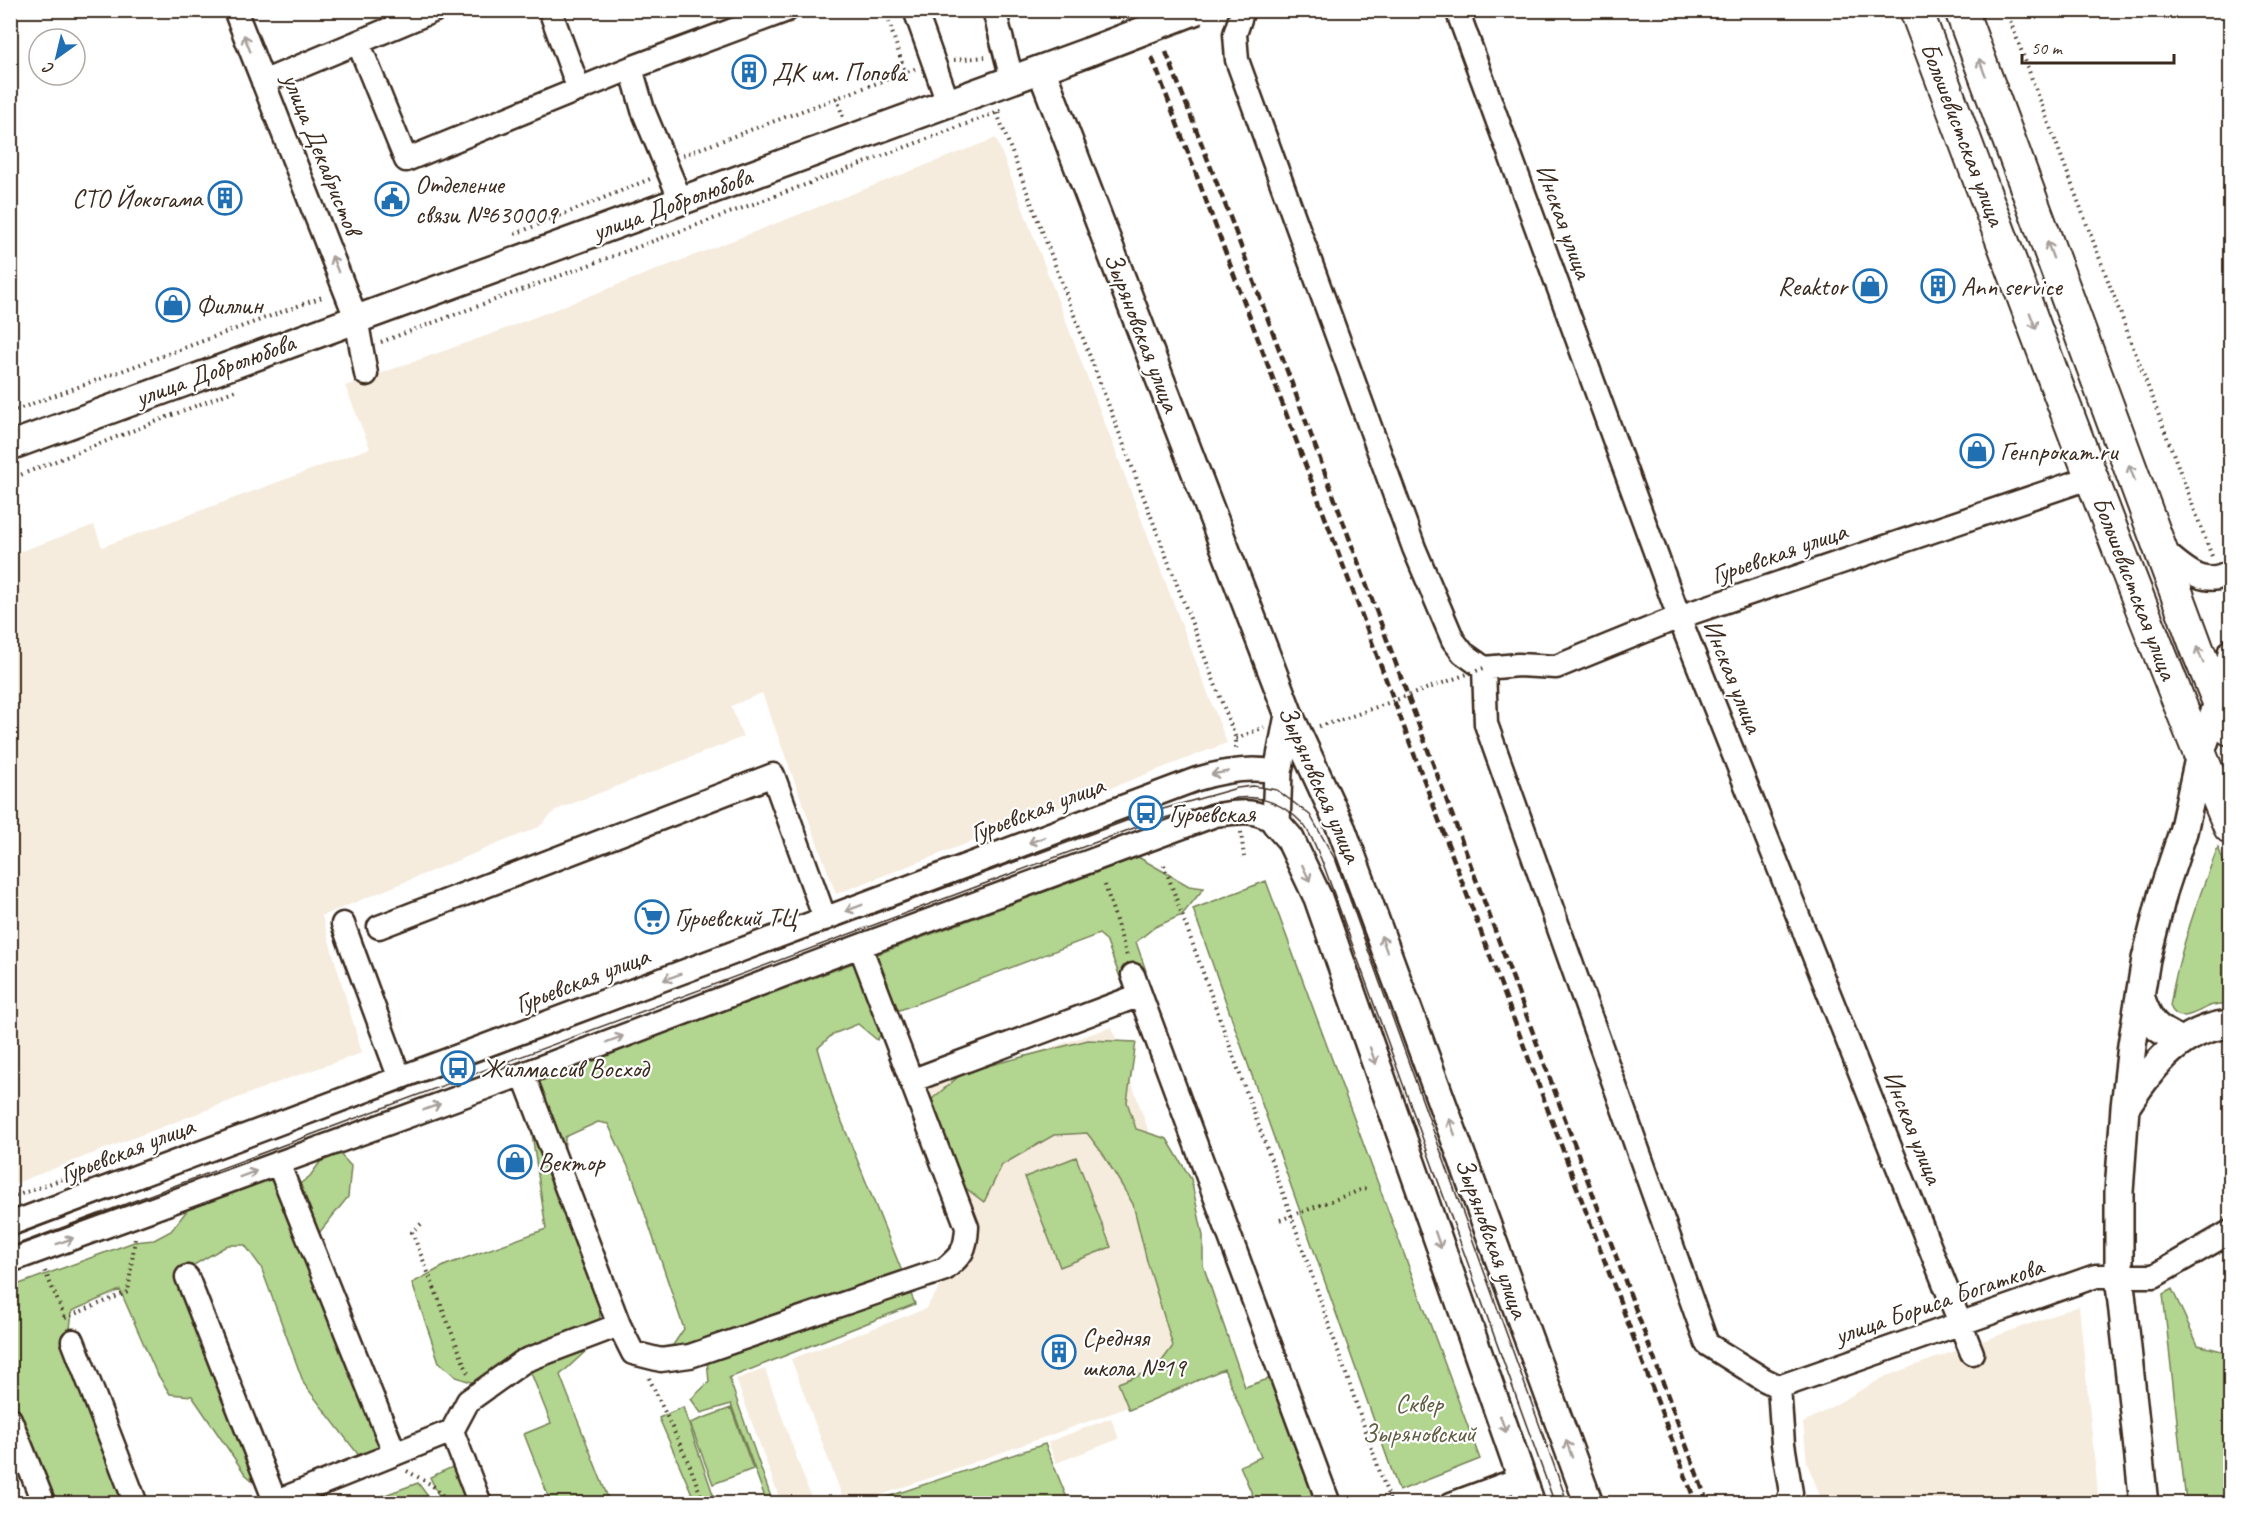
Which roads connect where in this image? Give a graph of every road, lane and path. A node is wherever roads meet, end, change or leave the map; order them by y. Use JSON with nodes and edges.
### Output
{"nodes":[{"id":1,"x":234,"y":10,"type":"edge"},
{"id":2,"x":435,"y":10,"type":"edge"},
{"id":3,"x":550,"y":10,"type":"edge"},
{"id":4,"x":787,"y":10,"type":"edge"},
{"id":5,"x":885,"y":10,"type":"edge"},
{"id":6,"x":915,"y":10,"type":"edge"},
{"id":7,"x":994,"y":10,"type":"edge"},
{"id":8,"x":1197,"y":10,"type":"edge"},
{"id":9,"x":1243,"y":10,"type":"edge"},
{"id":10,"x":1457,"y":10,"type":"edge"},
{"id":11,"x":1916,"y":10,"type":"edge"},
{"id":12,"x":1961,"y":10,"type":"edge"},
{"id":13,"x":2006,"y":10,"type":"edge"},
{"id":14,"x":358,"y":42,"type":"junction"},
{"id":15,"x":933,"y":62,"type":"junction"},
{"id":16,"x":1009,"y":67,"type":"junction"},
{"id":17,"x":631,"y":68,"type":"junction"},
{"id":18,"x":1041,"y":69,"type":"junction"},
{"id":19,"x":905,"y":72,"type":"junction"},
{"id":20,"x":262,"y":82,"type":"junction"},
{"id":21,"x":579,"y":90,"type":"junction"},
{"id":22,"x":948,"y":103,"type":"junction"},
{"id":23,"x":1007,"y":107,"type":"dead end"},
{"id":24,"x":997,"y":113,"type":"junction"},
{"id":25,"x":664,"y":162,"type":"junction"},
{"id":26,"x":681,"y":201,"type":"junction"},
{"id":27,"x":356,"y":318,"type":"junction"},
{"id":28,"x":362,"y":349,"type":"junction"},
{"id":29,"x":366,"y":374,"type":"dead end"},
{"id":30,"x":238,"y":390,"type":"dead end"},
{"id":31,"x":10,"y":446,"type":"edge"},
{"id":32,"x":2092,"y":477,"type":"junction"},
{"id":33,"x":10,"y":479,"type":"edge"},
{"id":34,"x":2160,"y":548,"type":"junction"},
{"id":35,"x":2226,"y":576,"type":"edge"},
{"id":36,"x":1679,"y":617,"type":"junction"},
{"id":37,"x":2230,"y":651,"type":"edge"},
{"id":38,"x":1484,"y":668,"type":"junction"},
{"id":39,"x":2218,"y":700,"type":"junction"},
{"id":40,"x":1289,"y":715,"type":"junction"},
{"id":41,"x":1341,"y":720,"type":"dead end"},
{"id":42,"x":2230,"y":729,"type":"edge"},
{"id":43,"x":2200,"y":754,"type":"junction"},
{"id":44,"x":1237,"y":771,"type":"junction"},
{"id":45,"x":1278,"y":772,"type":"junction"},
{"id":46,"x":1238,"y":812,"type":"junction"},
{"id":47,"x":1276,"y":823,"type":"junction"},
{"id":48,"x":2230,"y":827,"type":"edge"},
{"id":49,"x":1342,"y":830,"type":"junction"},
{"id":50,"x":1244,"y":857,"type":"dead end"},
{"id":51,"x":1164,"y":865,"type":"dead end"},
{"id":52,"x":1105,"y":885,"type":"dead end"},
{"id":53,"x":825,"y":919,"type":"junction"},
{"id":54,"x":343,"y":924,"type":"dead end"},
{"id":55,"x":379,"y":927,"type":"dead end"},
{"id":56,"x":860,"y":946,"type":"junction"},
{"id":57,"x":1137,"y":985,"type":"junction"},
{"id":58,"x":2140,"y":996,"type":"junction"},
{"id":59,"x":2230,"y":1024,"type":"edge"},
{"id":60,"x":2181,"y":1041,"type":"junction"},
{"id":61,"x":523,"y":1074,"type":"junction"},
{"id":62,"x":400,"y":1078,"type":"junction"},
{"id":63,"x":911,"y":1081,"type":"junction"},
{"id":64,"x":2125,"y":1107,"type":"junction"},
{"id":65,"x":278,"y":1163,"type":"junction"},
{"id":66,"x":1366,"y":1188,"type":"dead end"},
{"id":67,"x":1291,"y":1215,"type":"junction"},
{"id":68,"x":1280,"y":1220,"type":"dead end"},
{"id":69,"x":10,"y":1224,"type":"edge"},
{"id":70,"x":422,"y":1224,"type":"dead end"},
{"id":71,"x":2230,"y":1232,"type":"edge"},
{"id":72,"x":135,"y":1237,"type":"dead end"},
{"id":73,"x":10,"y":1261,"type":"edge"},
{"id":74,"x":45,"y":1271,"type":"dead end"},
{"id":75,"x":2119,"y":1275,"type":"junction"},
{"id":76,"x":187,"y":1277,"type":"dead end"},
{"id":77,"x":65,"y":1318,"type":"junction"},
{"id":78,"x":1960,"y":1323,"type":"junction"},
{"id":79,"x":619,"y":1325,"type":"junction"},
{"id":80,"x":73,"y":1341,"type":"joint"},
{"id":81,"x":633,"y":1353,"type":"junction"},
{"id":82,"x":1972,"y":1353,"type":"dead end"},
{"id":83,"x":1779,"y":1387,"type":"junction"},
{"id":84,"x":476,"y":1395,"type":"junction"},
{"id":85,"x":10,"y":1419,"type":"edge"},
{"id":86,"x":452,"y":1431,"type":"junction"},
{"id":87,"x":395,"y":1454,"type":"junction"},
{"id":88,"x":374,"y":1462,"type":"junction"},
{"id":89,"x":1522,"y":1478,"type":"junction"},
{"id":90,"x":272,"y":1502,"type":"edge"},
{"id":91,"x":44,"y":1503,"type":"edge"},
{"id":92,"x":136,"y":1503,"type":"edge"},
{"id":93,"x":450,"y":1503,"type":"edge"},
{"id":94,"x":480,"y":1503,"type":"edge"},
{"id":95,"x":704,"y":1503,"type":"edge"},
{"id":96,"x":1329,"y":1503,"type":"edge"},
{"id":97,"x":1391,"y":1503,"type":"edge"},
{"id":98,"x":1451,"y":1503,"type":"edge"},
{"id":99,"x":1531,"y":1503,"type":"edge"},
{"id":100,"x":1589,"y":1503,"type":"edge"},
{"id":101,"x":1788,"y":1503,"type":"edge"},
{"id":102,"x":2144,"y":1503,"type":"edge"}],
"edges":[{"from":20,"to":1,"type":"street","name":"улица Декабристов","one_way":true},
{"from":2,"to":14,"type":"street"},
{"from":3,"to":21,"type":"street"},
{"from":4,"to":17,"type":"street"},
{"from":5,"to":19,"type":"path"},
{"from":6,"to":15,"type":"street"},
{"from":7,"to":16,"type":"street"},
{"from":8,"to":18,"type":"main road","name":"улица Добролюбова","bridge":true},
{"from":9,"to":38,"type":"street"},
{"from":10,"to":36,"type":"street","name":"Инская улица"},
{"from":11,"to":32,"type":"highway","name":"Большевистская улица","one_way":true},
{"from":34,"to":12,"type":"highway","name":"Большевистская улица","one_way":true},
{"from":13,"to":35,"type":"path"},
{"from":14,"to":20,"type":"street"},
{"from":14,"to":21,"type":"street"},
{"from":15,"to":16,"type":"path"},
{"from":15,"to":19,"type":"path"},
{"from":15,"to":22,"type":"street"},
{"from":16,"to":18,"type":"main road","name":"улица Добролюбова"},
{"from":16,"to":22,"type":"main road","name":"улица Добролюбова"},
{"from":17,"to":21,"type":"street"},
{"from":17,"to":25,"type":"street"},
{"from":18,"to":40,"type":"main road","name":"Зыряновская улица"},
{"from":19,"to":25,"type":"path"},
{"from":27,"to":20,"type":"street","name":"улица Декабристов","one_way":true},
{"from":22,"to":26,"type":"main road","name":"улица Добролюбова"},
{"from":23,"to":24,"type":"path"},
{"from":24,"to":28,"type":"path"},
{"from":24,"to":44,"type":"path"},
{"from":25,"to":26,"type":"street"},
{"from":26,"to":27,"type":"main road","name":"улица Добролюбова"},
{"from":27,"to":28,"type":"street","name":"улица Декабристов"},
{"from":27,"to":31,"type":"main road","name":"улица Добролюбова"},
{"from":28,"to":29,"type":"street","name":"улица Декабристов"},
{"from":30,"to":33,"type":"path"},
{"from":32,"to":36,"type":"street","name":"Гурьевская улица"},
{"from":32,"to":43,"type":"highway","name":"Большевистская улица"},
{"from":34,"to":35,"type":"street"},
{"from":39,"to":34,"type":"highway","name":"Большевистская улица","one_way":true},
{"from":36,"to":38,"type":"street","name":"Гурьевская улица"},
{"from":36,"to":78,"type":"street","name":"Инская улица"},
{"from":37,"to":39,"type":"street"},
{"from":38,"to":41,"type":"path","bridge":true},
{"from":38,"to":83,"type":"street"},
{"from":39,"to":42,"type":"highway","name":"Большевистская улица"},
{"from":39,"to":43,"type":"main road"},
{"from":40,"to":45,"type":"main road"},
{"from":40,"to":49,"type":"main road","name":"Зыряновская улица"},
{"from":43,"to":48,"type":"highway","name":"Большевистская улица"},
{"from":43,"to":58,"type":"main road"},
{"from":44,"to":45,"type":"street","name":"Гурьевская улица"},
{"from":44,"to":53,"type":"street","name":"Гурьевская улица","one_way":true},
{"from":45,"to":47,"type":"main road"},
{"from":45,"to":49,"type":"main road"},
{"from":46,"to":47,"type":"street"},
{"from":46,"to":50,"type":"path"},
{"from":46,"to":56,"type":"street"},
{"from":47,"to":89,"type":"main road","name":"Зыряновская улица","one_way":true},
{"from":100,"to":49,"type":"main road","name":"Зыряновская улица","one_way":true},
{"from":51,"to":67,"type":"path"},
{"from":52,"to":57,"type":"path"},
{"from":53,"to":55,"type":"street"},
{"from":53,"to":62,"type":"street","name":"Гурьевская улица","one_way":true},
{"from":54,"to":62,"type":"street"},
{"from":61,"to":56,"type":"street","one_way":true},
{"from":56,"to":63,"type":"street"},
{"from":57,"to":63,"type":"street"},
{"from":57,"to":96,"type":"street"},
{"from":58,"to":60,"type":"main road"},
{"from":58,"to":64,"type":"main road"},
{"from":59,"to":60,"type":"main road"},
{"from":60,"to":64,"type":"main road"},
{"from":65,"to":61,"type":"street","one_way":true},
{"from":61,"to":79,"type":"street"},
{"from":62,"to":69,"type":"street","name":"Гурьевская улица"},
{"from":63,"to":81,"type":"street"},
{"from":64,"to":75,"type":"main road"},
{"from":73,"to":65,"type":"street","one_way":true},
{"from":65,"to":87,"type":"street"},
{"from":66,"to":67,"type":"path"},
{"from":67,"to":68,"type":"path"},
{"from":67,"to":97,"type":"path"},
{"from":70,"to":84,"type":"path"},
{"from":71,"to":75,"type":"street","name":"улица Бориса Богаткова"},
{"from":72,"to":77,"type":"path"},
{"from":74,"to":77,"type":"path"},
{"from":75,"to":78,"type":"street","name":"улица Бориса Богаткова"},
{"from":75,"to":102,"type":"main road"},
{"from":76,"to":90,"type":"street"},
{"from":77,"to":80,"type":"path"},
{"from":78,"to":82,"type":"street","name":"Инская улица"},
{"from":78,"to":83,"type":"street","name":"улица Бориса Богаткова"},
{"from":79,"to":81,"type":"street"},
{"from":79,"to":84,"type":"street"},
{"from":80,"to":92,"type":"street"},
{"from":81,"to":95,"type":"path"},
{"from":83,"to":101,"type":"street"},
{"from":84,"to":86,"type":"street"},
{"from":85,"to":91,"type":"street"},
{"from":86,"to":87,"type":"street"},
{"from":86,"to":94,"type":"street"},
{"from":87,"to":88,"type":"street"},
{"from":88,"to":90,"type":"street"},
{"from":88,"to":93,"type":"path"},
{"from":89,"to":98,"type":"street"},
{"from":89,"to":99,"type":"main road","name":"Зыряновская улица"}]}
